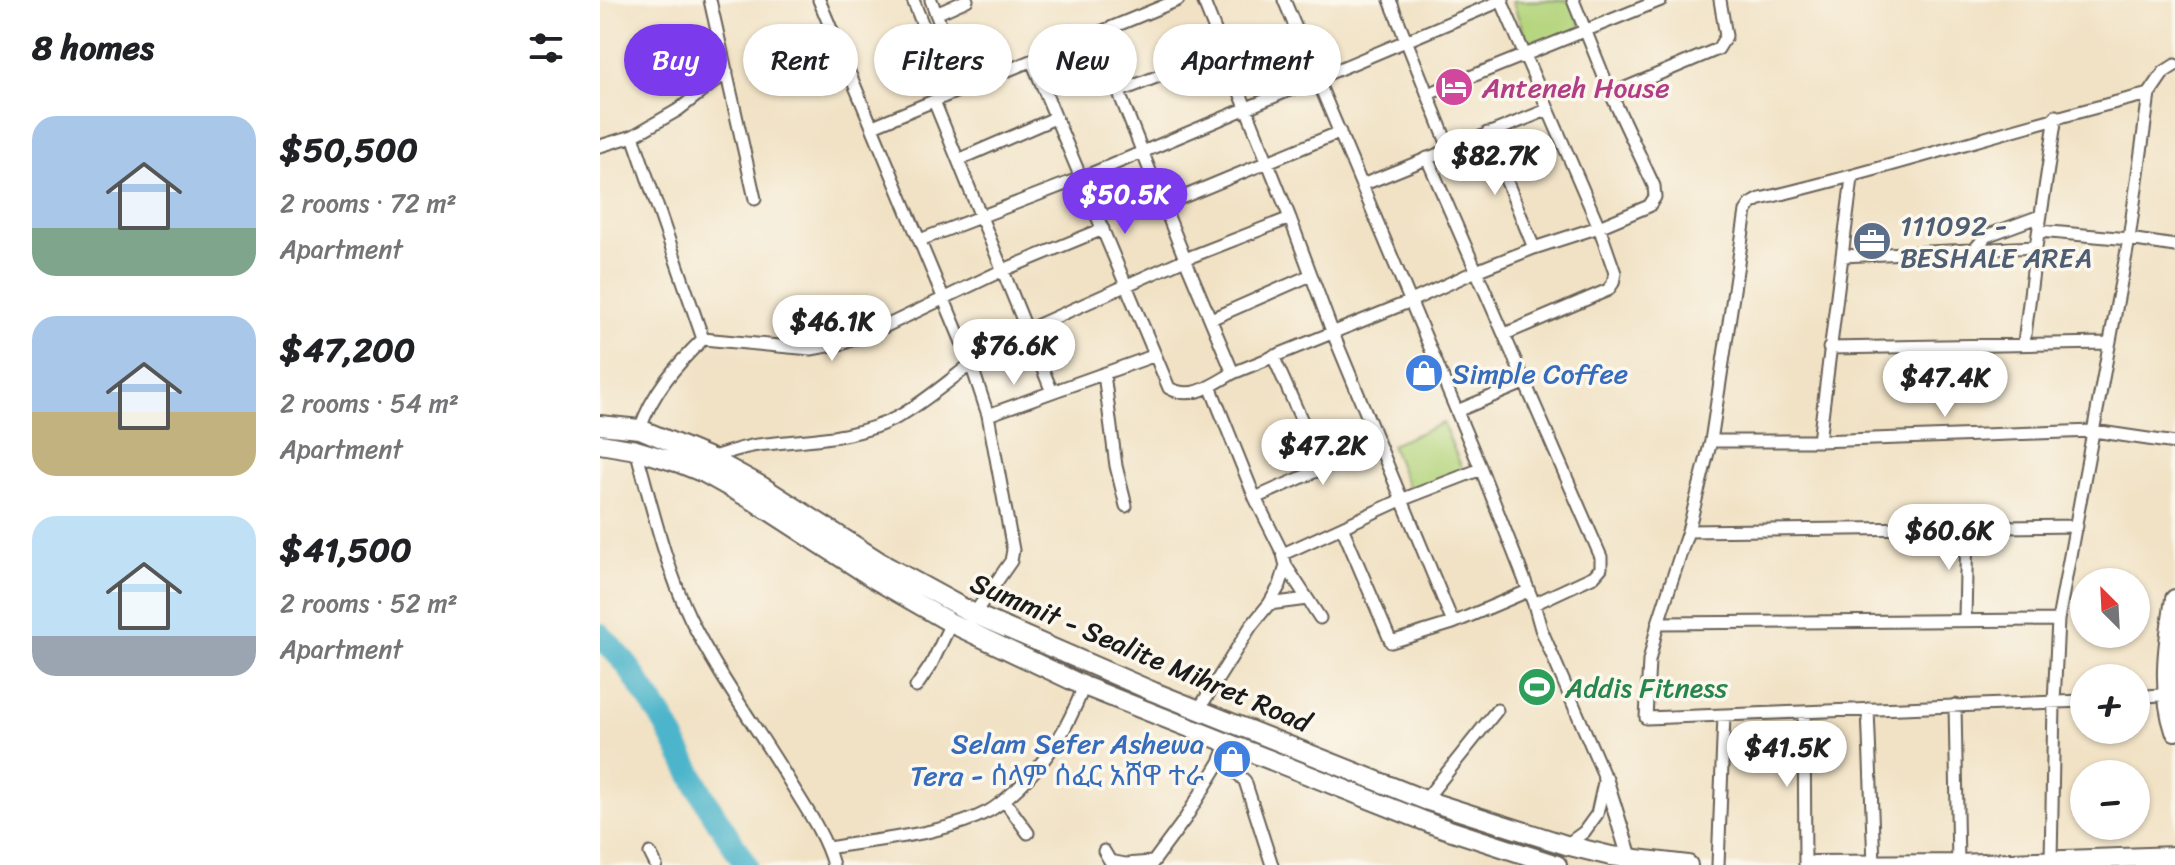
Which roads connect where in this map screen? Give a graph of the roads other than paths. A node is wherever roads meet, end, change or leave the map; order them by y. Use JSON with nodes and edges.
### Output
{"nodes":[{"id":1,"x":710,"y":0,"type":"edge"},
{"id":2,"x":819,"y":0,"type":"edge"},
{"id":3,"x":913,"y":0,"type":"edge"},
{"id":4,"x":931,"y":0,"type":"edge"},
{"id":5,"x":967,"y":0,"type":"edge"},
{"id":6,"x":1178,"y":0,"type":"edge"},
{"id":7,"x":1203,"y":0,"type":"edge"},
{"id":8,"x":1284,"y":0,"type":"edge"},
{"id":9,"x":1390,"y":0,"type":"edge"},
{"id":10,"x":1502,"y":0,"type":"edge"},
{"id":11,"x":1573,"y":0,"type":"edge"},
{"id":12,"x":1661,"y":0,"type":"edge"},
{"id":13,"x":1720,"y":0,"type":"edge"},
{"id":14,"x":936,"y":14,"type":"junction"},
{"id":15,"x":716,"y":24,"type":"edge"},
{"id":16,"x":922,"y":24,"type":"edge"},
{"id":17,"x":940,"y":24,"type":"edge"},
{"id":18,"x":1122,"y":24,"type":"edge"},
{"id":19,"x":1212,"y":24,"type":"edge"},
{"id":20,"x":1294,"y":24,"type":"edge"},
{"id":21,"x":1586,"y":30,"type":"junction"},
{"id":22,"x":1407,"y":42,"type":"junction"},
{"id":23,"x":1525,"y":55,"type":"junction"},
{"id":24,"x":2175,"y":65,"type":"edge"},
{"id":25,"x":1341,"y":68,"type":"edge"},
{"id":26,"x":727,"y":72,"type":"edge"},
{"id":27,"x":1428,"y":94,"type":"junction"},
{"id":28,"x":1611,"y":94,"type":"junction"},
{"id":29,"x":2149,"y":94,"type":"junction"},
{"id":30,"x":696,"y":96,"type":"edge"},
{"id":31,"x":945,"y":96,"type":"edge"},
{"id":32,"x":1046,"y":96,"type":"edge"},
{"id":33,"x":1120,"y":96,"type":"edge"},
{"id":34,"x":1241,"y":96,"type":"edge"},
{"id":35,"x":1275,"y":96,"type":"edge"},
{"id":36,"x":1324,"y":96,"type":"edge"},
{"id":37,"x":934,"y":101,"type":"junction"},
{"id":38,"x":1246,"y":109,"type":"junction"},
{"id":39,"x":1547,"y":110,"type":"junction"},
{"id":40,"x":2056,"y":116,"type":"junction"},
{"id":41,"x":1055,"y":118,"type":"junction"},
{"id":42,"x":873,"y":126,"type":"junction"},
{"id":43,"x":1340,"y":132,"type":"junction"},
{"id":44,"x":1487,"y":133,"type":"junction"},
{"id":45,"x":633,"y":136,"type":"junction"},
{"id":46,"x":600,"y":146,"type":"edge"},
{"id":47,"x":1449,"y":148,"type":"junction"},
{"id":48,"x":1142,"y":152,"type":"junction"},
{"id":49,"x":1427,"y":158,"type":"junction"},
{"id":50,"x":958,"y":160,"type":"junction"},
{"id":51,"x":1268,"y":163,"type":"junction"},
{"id":52,"x":1081,"y":178,"type":"junction"},
{"id":53,"x":1852,"y":178,"type":"junction"},
{"id":54,"x":1362,"y":185,"type":"junction"},
{"id":55,"x":755,"y":199,"type":"dead end"},
{"id":56,"x":1164,"y":205,"type":"junction"},
{"id":57,"x":2040,"y":216,"type":"junction"},
{"id":58,"x":981,"y":217,"type":"junction"},
{"id":59,"x":1290,"y":218,"type":"junction"},
{"id":60,"x":1599,"y":227,"type":"junction"},
{"id":61,"x":1103,"y":229,"type":"junction"},
{"id":62,"x":2039,"y":231,"type":"junction"},
{"id":63,"x":2129,"y":239,"type":"junction"},
{"id":64,"x":920,"y":240,"type":"junction"},
{"id":65,"x":2175,"y":246,"type":"edge"},
{"id":66,"x":2036,"y":247,"type":"junction"},
{"id":67,"x":1534,"y":248,"type":"junction"},
{"id":68,"x":1974,"y":250,"type":"junction"},
{"id":69,"x":1842,"y":256,"type":"junction"},
{"id":70,"x":1185,"y":259,"type":"junction"},
{"id":71,"x":1001,"y":271,"type":"junction"},
{"id":72,"x":1476,"y":271,"type":"junction"},
{"id":73,"x":1311,"y":275,"type":"junction"},
{"id":74,"x":1126,"y":284,"type":"junction"},
{"id":75,"x":945,"y":299,"type":"junction"},
{"id":76,"x":1411,"y":301,"type":"junction"},
{"id":77,"x":1211,"y":319,"type":"junction"},
{"id":78,"x":1027,"y":330,"type":"junction"},
{"id":79,"x":1332,"y":331,"type":"junction"},
{"id":80,"x":1505,"y":334,"type":"junction"},
{"id":81,"x":703,"y":339,"type":"junction"},
{"id":82,"x":2024,"y":343,"type":"junction"},
{"id":83,"x":2107,"y":343,"type":"junction"},
{"id":84,"x":1829,"y":348,"type":"junction"},
{"id":85,"x":1153,"y":356,"type":"junction"},
{"id":86,"x":1273,"y":356,"type":"junction"},
{"id":87,"x":971,"y":364,"type":"junction"},
{"id":88,"x":1233,"y":373,"type":"junction"},
{"id":89,"x":1104,"y":374,"type":"junction"},
{"id":90,"x":1526,"y":382,"type":"junction"},
{"id":91,"x":1210,"y":386,"type":"junction"},
{"id":92,"x":1052,"y":392,"type":"junction"},
{"id":93,"x":1457,"y":411,"type":"junction"},
{"id":94,"x":988,"y":415,"type":"junction"},
{"id":95,"x":600,"y":425,"type":"edge"},
{"id":96,"x":640,"y":429,"type":"junction"},
{"id":97,"x":2094,"y":431,"type":"junction"},
{"id":98,"x":1711,"y":441,"type":"junction"},
{"id":99,"x":1819,"y":441,"type":"junction"},
{"id":100,"x":2175,"y":443,"type":"edge"},
{"id":101,"x":600,"y":444,"type":"edge"},
{"id":102,"x":1378,"y":444,"type":"junction"},
{"id":103,"x":636,"y":450,"type":"junction"},
{"id":104,"x":710,"y":458,"type":"junction"},
{"id":105,"x":1323,"y":468,"type":"junction"},
{"id":106,"x":1481,"y":469,"type":"junction"},
{"id":107,"x":1255,"y":498,"type":"junction"},
{"id":108,"x":1401,"y":500,"type":"junction"},
{"id":109,"x":1126,"y":506,"type":"dead end"},
{"id":110,"x":1967,"y":526,"type":"junction"},
{"id":111,"x":2077,"y":526,"type":"junction"},
{"id":112,"x":1342,"y":527,"type":"junction"},
{"id":113,"x":1688,"y":531,"type":"junction"},
{"id":114,"x":1284,"y":560,"type":"junction"},
{"id":115,"x":1528,"y":591,"type":"junction"},
{"id":116,"x":1307,"y":599,"type":"junction"},
{"id":117,"x":2175,"y":599,"type":"edge"},
{"id":118,"x":1269,"y":604,"type":"junction"},
{"id":119,"x":1534,"y":604,"type":"junction"},
{"id":120,"x":974,"y":614,"type":"junction"},
{"id":121,"x":1320,"y":618,"type":"dead end"},
{"id":122,"x":1965,"y":620,"type":"junction"},
{"id":123,"x":2058,"y":620,"type":"junction"},
{"id":124,"x":951,"y":623,"type":"junction"},
{"id":125,"x":1453,"y":623,"type":"junction"},
{"id":126,"x":1658,"y":623,"type":"junction"},
{"id":127,"x":2171,"y":669,"type":"edge"},
{"id":128,"x":1084,"y":686,"type":"junction"},
{"id":129,"x":916,"y":687,"type":"dead end"},
{"id":130,"x":1154,"y":692,"type":"junction"},
{"id":131,"x":2172,"y":694,"type":"edge"},
{"id":132,"x":2150,"y":696,"type":"edge"},
{"id":133,"x":2070,"y":702,"type":"edge"},
{"id":134,"x":2054,"y":703,"type":"junction"},
{"id":135,"x":1955,"y":705,"type":"junction"},
{"id":136,"x":1199,"y":709,"type":"junction"},
{"id":137,"x":1868,"y":709,"type":"junction"},
{"id":138,"x":1146,"y":710,"type":"junction"},
{"id":139,"x":1497,"y":710,"type":"dead end"},
{"id":140,"x":1804,"y":712,"type":"junction"},
{"id":141,"x":1724,"y":716,"type":"junction"},
{"id":142,"x":2175,"y":731,"type":"edge"},
{"id":143,"x":1228,"y":743,"type":"junction"},
{"id":144,"x":1220,"y":762,"type":"junction"},
{"id":145,"x":1605,"y":778,"type":"junction"},
{"id":146,"x":1004,"y":800,"type":"junction"},
{"id":147,"x":1425,"y":800,"type":"junction"},
{"id":148,"x":1028,"y":833,"type":"dead end"},
{"id":149,"x":1566,"y":845,"type":"junction"},
{"id":150,"x":828,"y":848,"type":"junction"},
{"id":151,"x":1104,"y":851,"type":"dead end"},
{"id":152,"x":650,"y":853,"type":"dead end"},
{"id":153,"x":2171,"y":854,"type":"edge"},
{"id":154,"x":1630,"y":858,"type":"junction"},
{"id":155,"x":2051,"y":861,"type":"junction"},
{"id":156,"x":1151,"y":863,"type":"edge"},
{"id":157,"x":1874,"y":864,"type":"edge"},
{"id":158,"x":1958,"y":864,"type":"edge"},
{"id":159,"x":656,"y":865,"type":"edge"},
{"id":160,"x":833,"y":865,"type":"edge"},
{"id":161,"x":1272,"y":865,"type":"edge"},
{"id":162,"x":1557,"y":865,"type":"edge"},
{"id":163,"x":1688,"y":865,"type":"edge"},
{"id":164,"x":1718,"y":865,"type":"edge"},
{"id":165,"x":1805,"y":865,"type":"edge"},
{"id":166,"x":1814,"y":865,"type":"edge"}],
"edges":[{"from":1,"to":15,"type":"street"},
{"from":2,"to":42,"type":"street"},
{"from":3,"to":16,"type":"street"},
{"from":4,"to":14,"type":"street"},
{"from":5,"to":14,"type":"street"},
{"from":6,"to":18,"type":"street"},
{"from":7,"to":19,"type":"street"},
{"from":8,"to":20,"type":"street"},
{"from":9,"to":22,"type":"street"},
{"from":10,"to":22,"type":"street"},
{"from":10,"to":23,"type":"street"},
{"from":11,"to":21,"type":"street"},
{"from":12,"to":21,"type":"street"},
{"from":13,"to":28,"type":"street"},
{"from":14,"to":17,"type":"street"},
{"from":21,"to":23,"type":"street"},
{"from":21,"to":28,"type":"street"},
{"from":22,"to":25,"type":"street"},
{"from":22,"to":27,"type":"street"},
{"from":23,"to":27,"type":"street"},
{"from":23,"to":39,"type":"street"},
{"from":24,"to":29,"type":"street"},
{"from":26,"to":55,"type":"street"},
{"from":27,"to":47,"type":"street"},
{"from":28,"to":60,"type":"street"},
{"from":29,"to":40,"type":"street"},
{"from":29,"to":63,"type":"street"},
{"from":30,"to":45,"type":"street"},
{"from":31,"to":37,"type":"street"},
{"from":32,"to":41,"type":"street"},
{"from":33,"to":48,"type":"street"},
{"from":34,"to":38,"type":"street"},
{"from":35,"to":38,"type":"street"},
{"from":36,"to":43,"type":"street"},
{"from":37,"to":42,"type":"street"},
{"from":37,"to":50,"type":"street"},
{"from":38,"to":48,"type":"street"},
{"from":38,"to":51,"type":"street"},
{"from":39,"to":44,"type":"street"},
{"from":39,"to":60,"type":"street"},
{"from":40,"to":53,"type":"street"},
{"from":40,"to":57,"type":"street"},
{"from":41,"to":50,"type":"street"},
{"from":41,"to":52,"type":"street"},
{"from":42,"to":64,"type":"street"},
{"from":43,"to":51,"type":"street"},
{"from":43,"to":54,"type":"street"},
{"from":44,"to":47,"type":"street"},
{"from":44,"to":67,"type":"street"},
{"from":45,"to":46,"type":"street"},
{"from":45,"to":81,"type":"street"},
{"from":47,"to":49,"type":"street"},
{"from":48,"to":52,"type":"street"},
{"from":48,"to":56,"type":"street"},
{"from":49,"to":54,"type":"street"},
{"from":49,"to":72,"type":"street"},
{"from":50,"to":58,"type":"street"},
{"from":51,"to":56,"type":"street"},
{"from":51,"to":59,"type":"street"},
{"from":52,"to":58,"type":"street"},
{"from":52,"to":61,"type":"street"},
{"from":53,"to":69,"type":"street"},
{"from":53,"to":98,"type":"street"},
{"from":54,"to":76,"type":"street"},
{"from":56,"to":70,"type":"street"},
{"from":57,"to":62,"type":"street"},
{"from":57,"to":68,"type":"street"},
{"from":58,"to":64,"type":"street"},
{"from":58,"to":71,"type":"street"},
{"from":59,"to":70,"type":"street"},
{"from":59,"to":73,"type":"street"},
{"from":60,"to":67,"type":"street"},
{"from":60,"to":80,"type":"street"},
{"from":61,"to":71,"type":"street"},
{"from":61,"to":74,"type":"street"},
{"from":62,"to":63,"type":"street"},
{"from":62,"to":66,"type":"street"},
{"from":63,"to":65,"type":"street"},
{"from":63,"to":83,"type":"street"},
{"from":64,"to":75,"type":"street"},
{"from":66,"to":68,"type":"street"},
{"from":66,"to":82,"type":"street"},
{"from":67,"to":72,"type":"street"},
{"from":68,"to":69,"type":"street"},
{"from":69,"to":84,"type":"street"},
{"from":70,"to":74,"type":"street"},
{"from":70,"to":77,"type":"street"},
{"from":71,"to":75,"type":"street"},
{"from":71,"to":78,"type":"street"},
{"from":72,"to":76,"type":"street"},
{"from":72,"to":80,"type":"street"},
{"from":73,"to":77,"type":"street"},
{"from":73,"to":79,"type":"street"},
{"from":74,"to":78,"type":"street"},
{"from":74,"to":85,"type":"street"},
{"from":75,"to":81,"type":"street"},
{"from":75,"to":87,"type":"street"},
{"from":76,"to":79,"type":"street"},
{"from":76,"to":93,"type":"street"},
{"from":77,"to":88,"type":"street"},
{"from":78,"to":92,"type":"street"},
{"from":79,"to":86,"type":"street"},
{"from":79,"to":102,"type":"street"},
{"from":80,"to":90,"type":"street"},
{"from":81,"to":96,"type":"street"},
{"from":82,"to":83,"type":"street"},
{"from":82,"to":84,"type":"street"},
{"from":83,"to":97,"type":"street"},
{"from":84,"to":99,"type":"street"},
{"from":85,"to":89,"type":"street"},
{"from":85,"to":91,"type":"street"},
{"from":86,"to":88,"type":"street"},
{"from":86,"to":105,"type":"street"},
{"from":87,"to":94,"type":"street"},
{"from":87,"to":104,"type":"street"},
{"from":88,"to":91,"type":"street"},
{"from":89,"to":92,"type":"street"},
{"from":89,"to":109,"type":"street"},
{"from":90,"to":93,"type":"street"},
{"from":90,"to":119,"type":"street"},
{"from":91,"to":107,"type":"street"},
{"from":92,"to":94,"type":"street"},
{"from":93,"to":106,"type":"street"},
{"from":94,"to":120,"type":"street"},
{"from":95,"to":96,"type":"main road","name":"Summit - Sealite Mihret Road"},
{"from":96,"to":104,"type":"main road","name":"Summit - Sealite Mihret Road"},
{"from":97,"to":99,"type":"street"},
{"from":97,"to":100,"type":"street"},
{"from":97,"to":111,"type":"street"},
{"from":98,"to":99,"type":"street"},
{"from":98,"to":113,"type":"street"},
{"from":101,"to":103,"type":"main road"},
{"from":102,"to":105,"type":"street"},
{"from":102,"to":108,"type":"street"},
{"from":103,"to":124,"type":"main road"},
{"from":103,"to":150,"type":"street"},
{"from":104,"to":120,"type":"main road","name":"Summit - Sealite Mihret Road"},
{"from":105,"to":107,"type":"street"},
{"from":106,"to":108,"type":"street"},
{"from":106,"to":115,"type":"street"},
{"from":107,"to":114,"type":"street"},
{"from":108,"to":112,"type":"street"},
{"from":108,"to":125,"type":"street"},
{"from":110,"to":111,"type":"street"},
{"from":110,"to":113,"type":"street"},
{"from":110,"to":122,"type":"street"},
{"from":111,"to":123,"type":"street"},
{"from":112,"to":114,"type":"street"},
{"from":112,"to":125,"type":"street"},
{"from":113,"to":126,"type":"street"},
{"from":114,"to":116,"type":"street"},
{"from":114,"to":118,"type":"street"},
{"from":115,"to":119,"type":"street"},
{"from":115,"to":125,"type":"street"},
{"from":116,"to":118,"type":"street"},
{"from":116,"to":121,"type":"street"},
{"from":117,"to":127,"type":"main road"},
{"from":118,"to":136,"type":"street"},
{"from":119,"to":145,"type":"street"},
{"from":120,"to":130,"type":"main road","name":"Summit - Sealite Mihret Road"},
{"from":122,"to":123,"type":"street"},
{"from":122,"to":126,"type":"street"},
{"from":123,"to":134,"type":"street"},
{"from":124,"to":128,"type":"main road"},
{"from":124,"to":129,"type":"street"},
{"from":126,"to":141,"type":"street"},
{"from":127,"to":131,"type":"main road"},
{"from":128,"to":138,"type":"main road"},
{"from":128,"to":146,"type":"street"},
{"from":130,"to":136,"type":"main road","name":"Summit - Sealite Mihret Road"},
{"from":130,"to":138,"type":"main road"},
{"from":131,"to":132,"type":"street"},
{"from":131,"to":142,"type":"main road"},
{"from":133,"to":134,"type":"street"},
{"from":134,"to":135,"type":"street"},
{"from":134,"to":155,"type":"street"},
{"from":135,"to":137,"type":"street"},
{"from":135,"to":158,"type":"street"},
{"from":136,"to":147,"type":"main road","name":"Summit - Sealite Mihret Road"},
{"from":137,"to":140,"type":"street"},
{"from":137,"to":157,"type":"street"},
{"from":138,"to":143,"type":"main road"},
{"from":139,"to":147,"type":"street"},
{"from":140,"to":141,"type":"street"},
{"from":140,"to":165,"type":"street"},
{"from":141,"to":164,"type":"street"},
{"from":143,"to":144,"type":"street"},
{"from":143,"to":162,"type":"main road"},
{"from":144,"to":156,"type":"street"},
{"from":144,"to":161,"type":"street"},
{"from":145,"to":149,"type":"street"},
{"from":145,"to":154,"type":"street"},
{"from":146,"to":148,"type":"street"},
{"from":146,"to":150,"type":"street"},
{"from":147,"to":149,"type":"main road","name":"Summit - Sealite Mihret Road"},
{"from":149,"to":154,"type":"main road","name":"Summit - Sealite Mihret Road"},
{"from":150,"to":160,"type":"street"},
{"from":151,"to":156,"type":"street"},
{"from":152,"to":159,"type":"street"},
{"from":153,"to":155,"type":"main road"},
{"from":154,"to":163,"type":"main road","name":"Summit - Sealite Mihret Road"},
{"from":155,"to":158,"type":"main road"},
{"from":157,"to":158,"type":"main road"},
{"from":157,"to":166,"type":"main road"}]}
